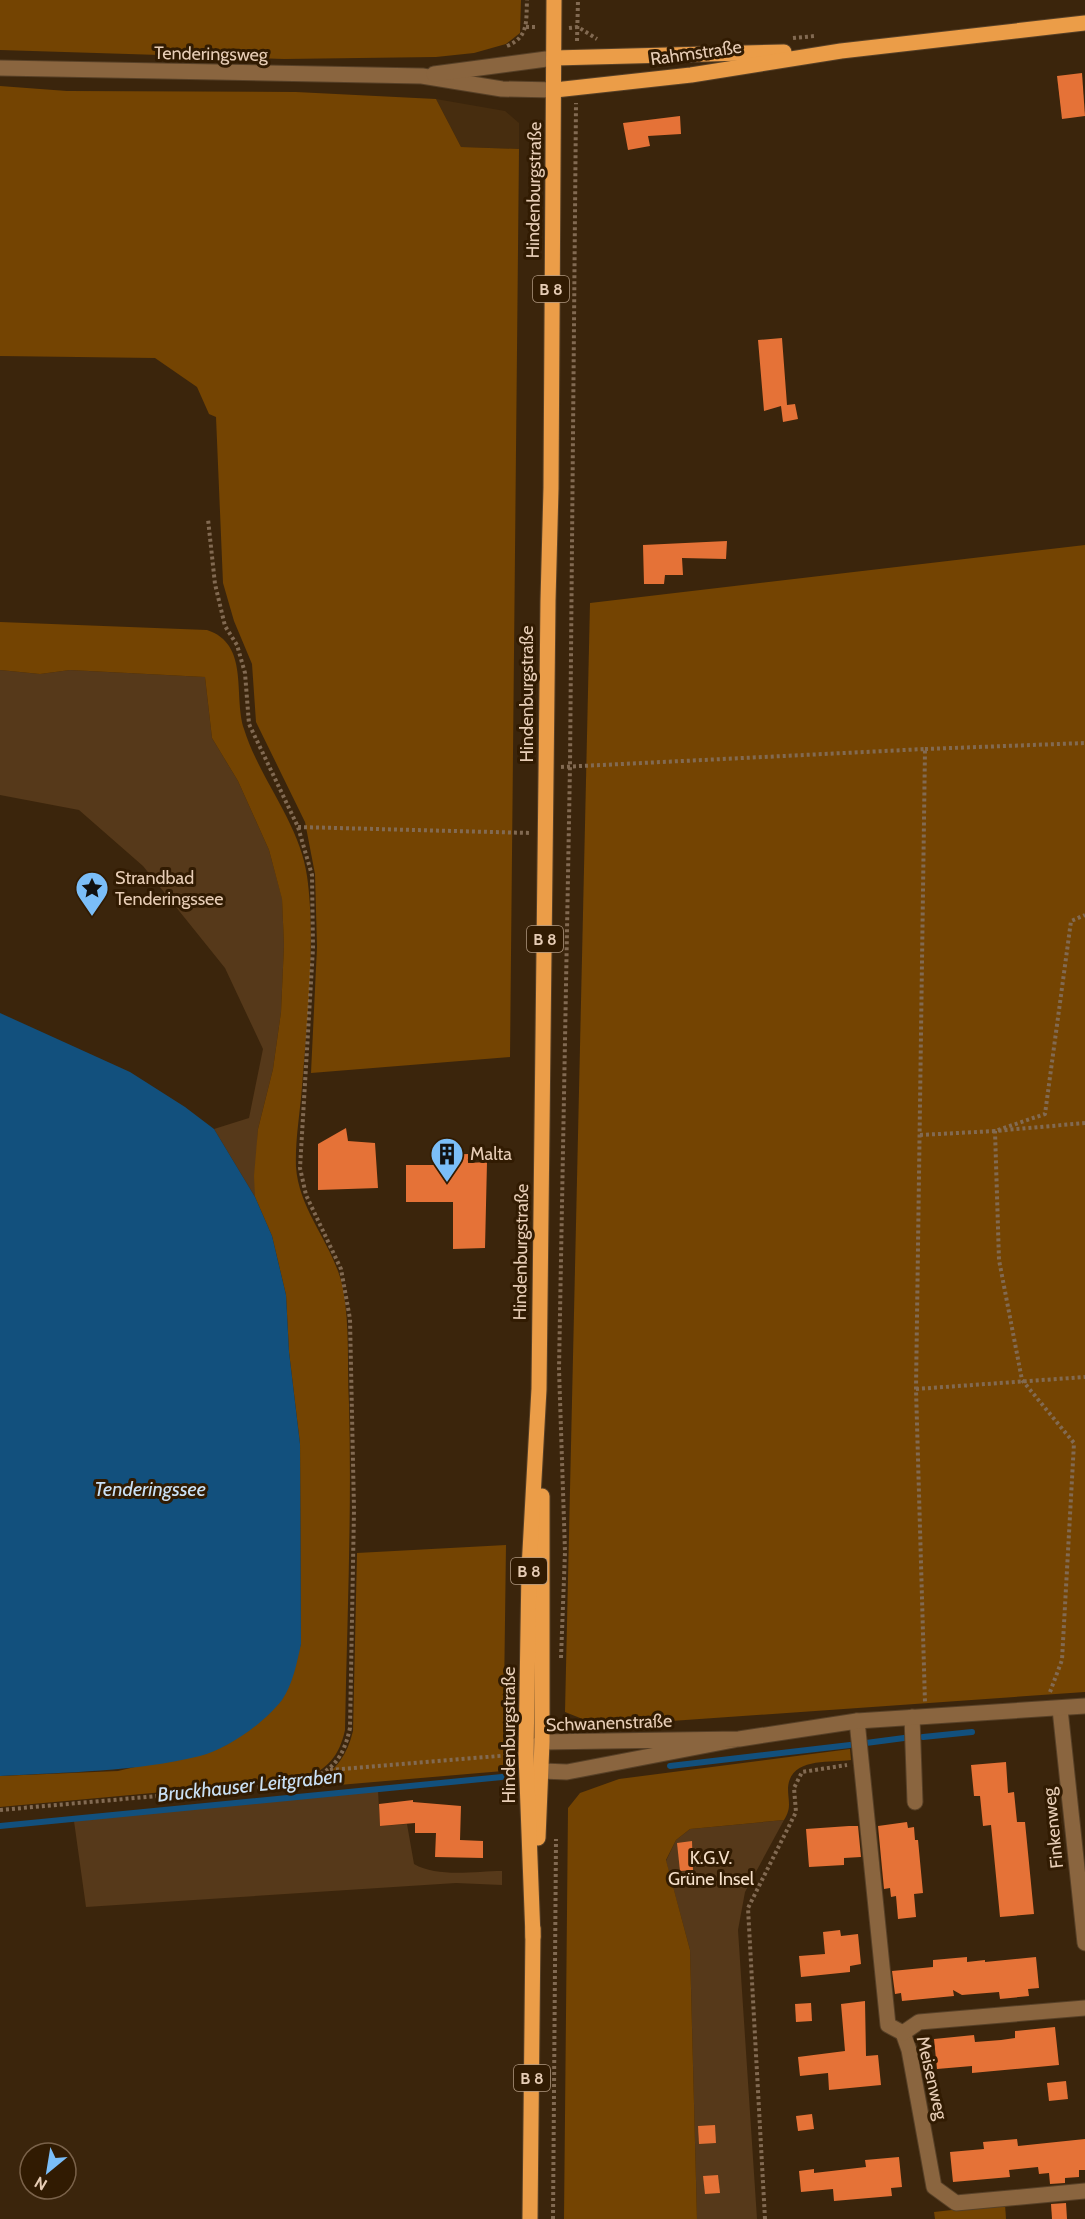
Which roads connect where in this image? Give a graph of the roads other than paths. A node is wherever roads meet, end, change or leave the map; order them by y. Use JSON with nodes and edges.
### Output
{"nodes":[{"id":1,"x":554,"y":0,"type":"edge"},
{"id":2,"x":1085,"y":22,"type":"edge"},
{"id":3,"x":841,"y":51,"type":"junction"},
{"id":4,"x":554,"y":58,"type":"junction"},
{"id":5,"x":0,"y":68,"type":"edge"},
{"id":6,"x":422,"y":76,"type":"junction"},
{"id":7,"x":555,"y":90,"type":"junction"},
{"id":8,"x":539,"y":1389,"type":"junction"},
{"id":9,"x":1085,"y":1706,"type":"edge"},
{"id":10,"x":1060,"y":1708,"type":"junction"},
{"id":11,"x":919,"y":1716,"type":"junction"},
{"id":12,"x":857,"y":1721,"type":"junction"},
{"id":13,"x":739,"y":1739,"type":"junction"},
{"id":14,"x":542,"y":1742,"type":"junction"},
{"id":15,"x":526,"y":1754,"type":"junction"},
{"id":16,"x":542,"y":1771,"type":"junction"},
{"id":17,"x":915,"y":1802,"type":"dead end"},
{"id":18,"x":533,"y":1937,"type":"junction"},
{"id":19,"x":1085,"y":1943,"type":"edge"},
{"id":20,"x":1085,"y":2008,"type":"edge"},
{"id":21,"x":903,"y":2033,"type":"junction"},
{"id":22,"x":1085,"y":2191,"type":"edge"},
{"id":23,"x":530,"y":2219,"type":"edge"}],
"edges":[{"from":1,"to":4,"type":"main road","name":"Hindenburgstraße","number":"B 8"},
{"from":2,"to":3,"type":"main road","name":"Rahmstraße"},
{"from":3,"to":4,"type":"main road","name":"Rahmstraße"},
{"from":3,"to":7,"type":"main road","name":"Rahmstraße"},
{"from":4,"to":6,"type":"street","name":"Tenderingsweg"},
{"from":4,"to":7,"type":"main road","name":"Hindenburgstraße","number":"B 8"},
{"from":5,"to":6,"type":"street","name":"Tenderingsweg"},
{"from":6,"to":7,"type":"street","name":"Tenderingsweg"},
{"from":7,"to":8,"type":"main road","name":"Hindenburgstraße","number":"B 8"},
{"from":8,"to":14,"type":"main road","name":"Hindenburgstraße","number":"B 8"},
{"from":8,"to":15,"type":"main road","name":"Hindenburgstraße","number":"B 8"},
{"from":9,"to":10,"type":"street","name":"Schwanenstraße"},
{"from":10,"to":11,"type":"street","name":"Schwanenstraße"},
{"from":10,"to":19,"type":"street","name":"Finkenweg"},
{"from":11,"to":12,"type":"street","name":"Schwanenstraße"},
{"from":11,"to":17,"type":"street"},
{"from":12,"to":13,"type":"street","name":"Schwanenstraße"},
{"from":12,"to":21,"type":"street","name":"Meisenweg"},
{"from":13,"to":14,"type":"street","name":"Schwanenstraße"},
{"from":13,"to":16,"type":"street","name":"Schwanenstraße"},
{"from":14,"to":15,"type":"street","name":"Schwanenstraße"},
{"from":14,"to":16,"type":"main road","name":"Hindenburgstraße","number":"B 8"},
{"from":15,"to":16,"type":"street","name":"Schwanenstraße"},
{"from":15,"to":18,"type":"main road","name":"Hindenburgstraße","number":"B 8"},
{"from":16,"to":18,"type":"main road","name":"Hindenburgstraße","number":"B 8"},
{"from":18,"to":23,"type":"main road","name":"Hindenburgstraße","number":"B 8"},
{"from":20,"to":21,"type":"street"},
{"from":21,"to":22,"type":"street","name":"Meisenweg"}]}
